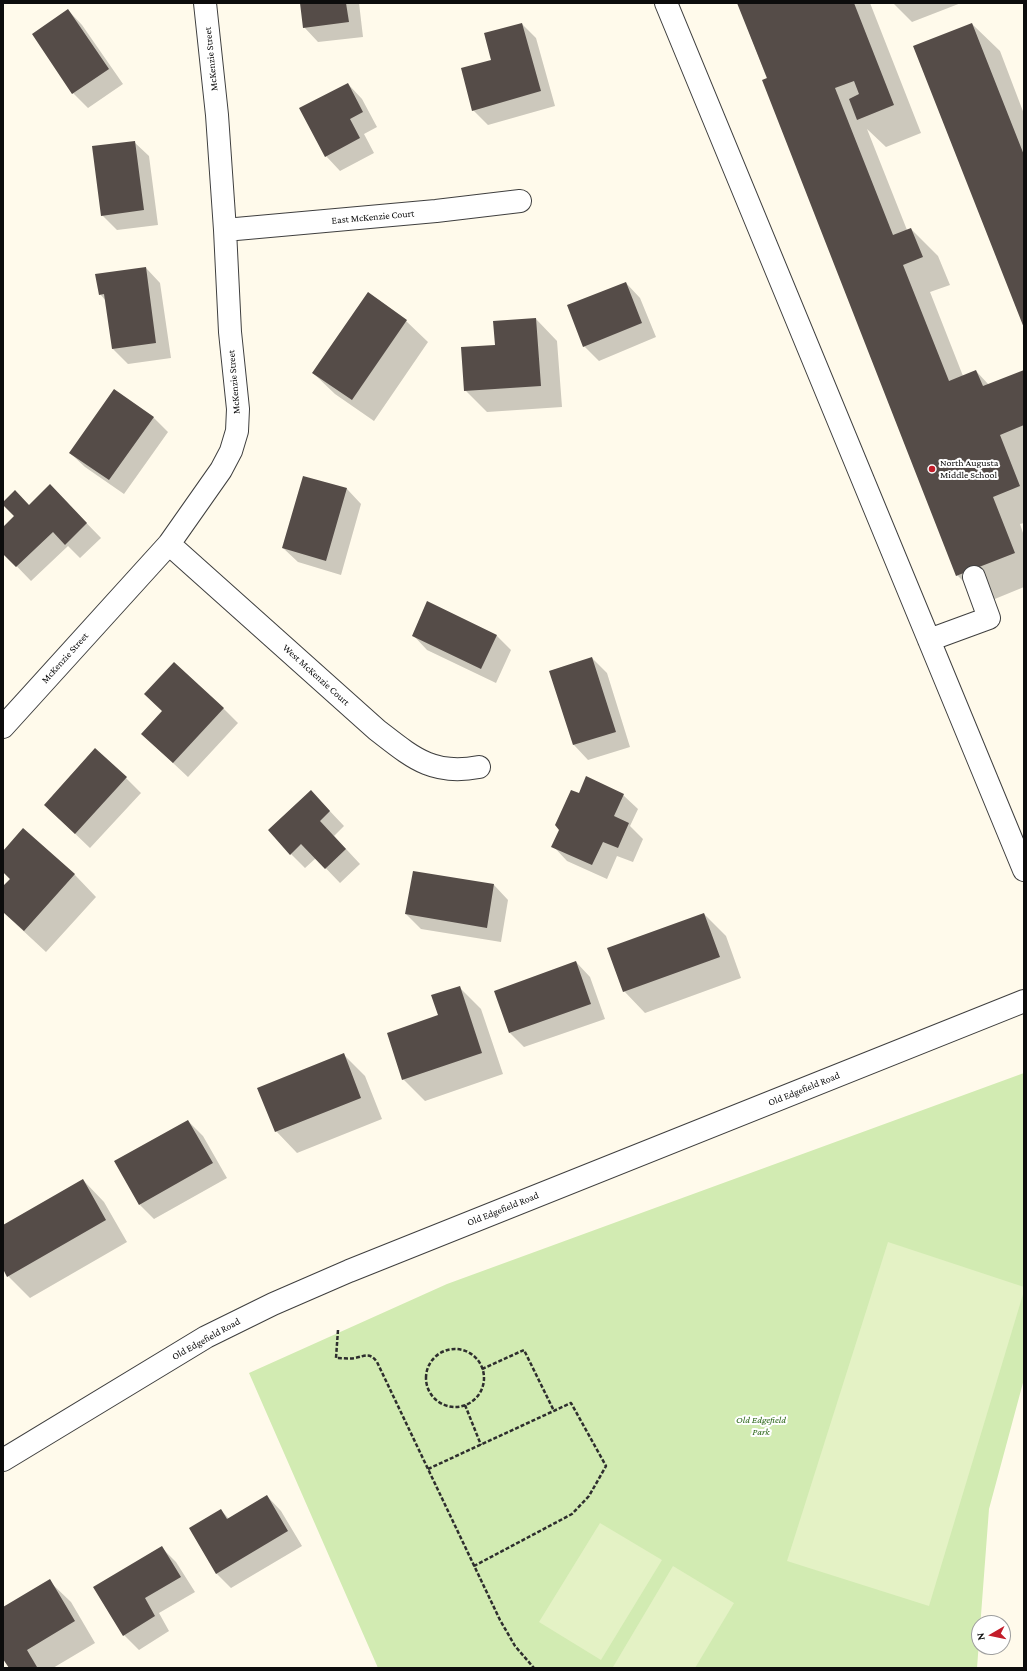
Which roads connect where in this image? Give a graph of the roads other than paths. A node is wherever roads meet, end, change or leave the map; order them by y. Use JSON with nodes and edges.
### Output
{"nodes":[{"id":1,"x":205,"y":3,"type":"edge"},
{"id":2,"x":666,"y":3,"type":"edge"},
{"id":3,"x":520,"y":201,"type":"dead end"},
{"id":4,"x":225,"y":230,"type":"junction"},
{"id":5,"x":169,"y":544,"type":"junction"},
{"id":6,"x":974,"y":577,"type":"dead end"},
{"id":7,"x":929,"y":640,"type":"junction"},
{"id":8,"x":3,"y":727,"type":"edge"},
{"id":9,"x":479,"y":767,"type":"dead end"},
{"id":10,"x":1024,"y":870,"type":"edge"},
{"id":11,"x":1024,"y":1001,"type":"edge"},
{"id":12,"x":3,"y":1460,"type":"edge"}],
"edges":[{"from":1,"to":4,"type":"street","name":"McKenzie Street"},
{"from":2,"to":7,"type":"street"},
{"from":3,"to":4,"type":"street","name":"East McKenzie Court"},
{"from":4,"to":5,"type":"street","name":"McKenzie Street"},
{"from":5,"to":8,"type":"street","name":"McKenzie Street"},
{"from":5,"to":9,"type":"street","name":"West McKenzie Court"},
{"from":6,"to":7,"type":"street"},
{"from":7,"to":10,"type":"street"},
{"from":11,"to":12,"type":"street","name":"Old Edgefield Road"}]}
